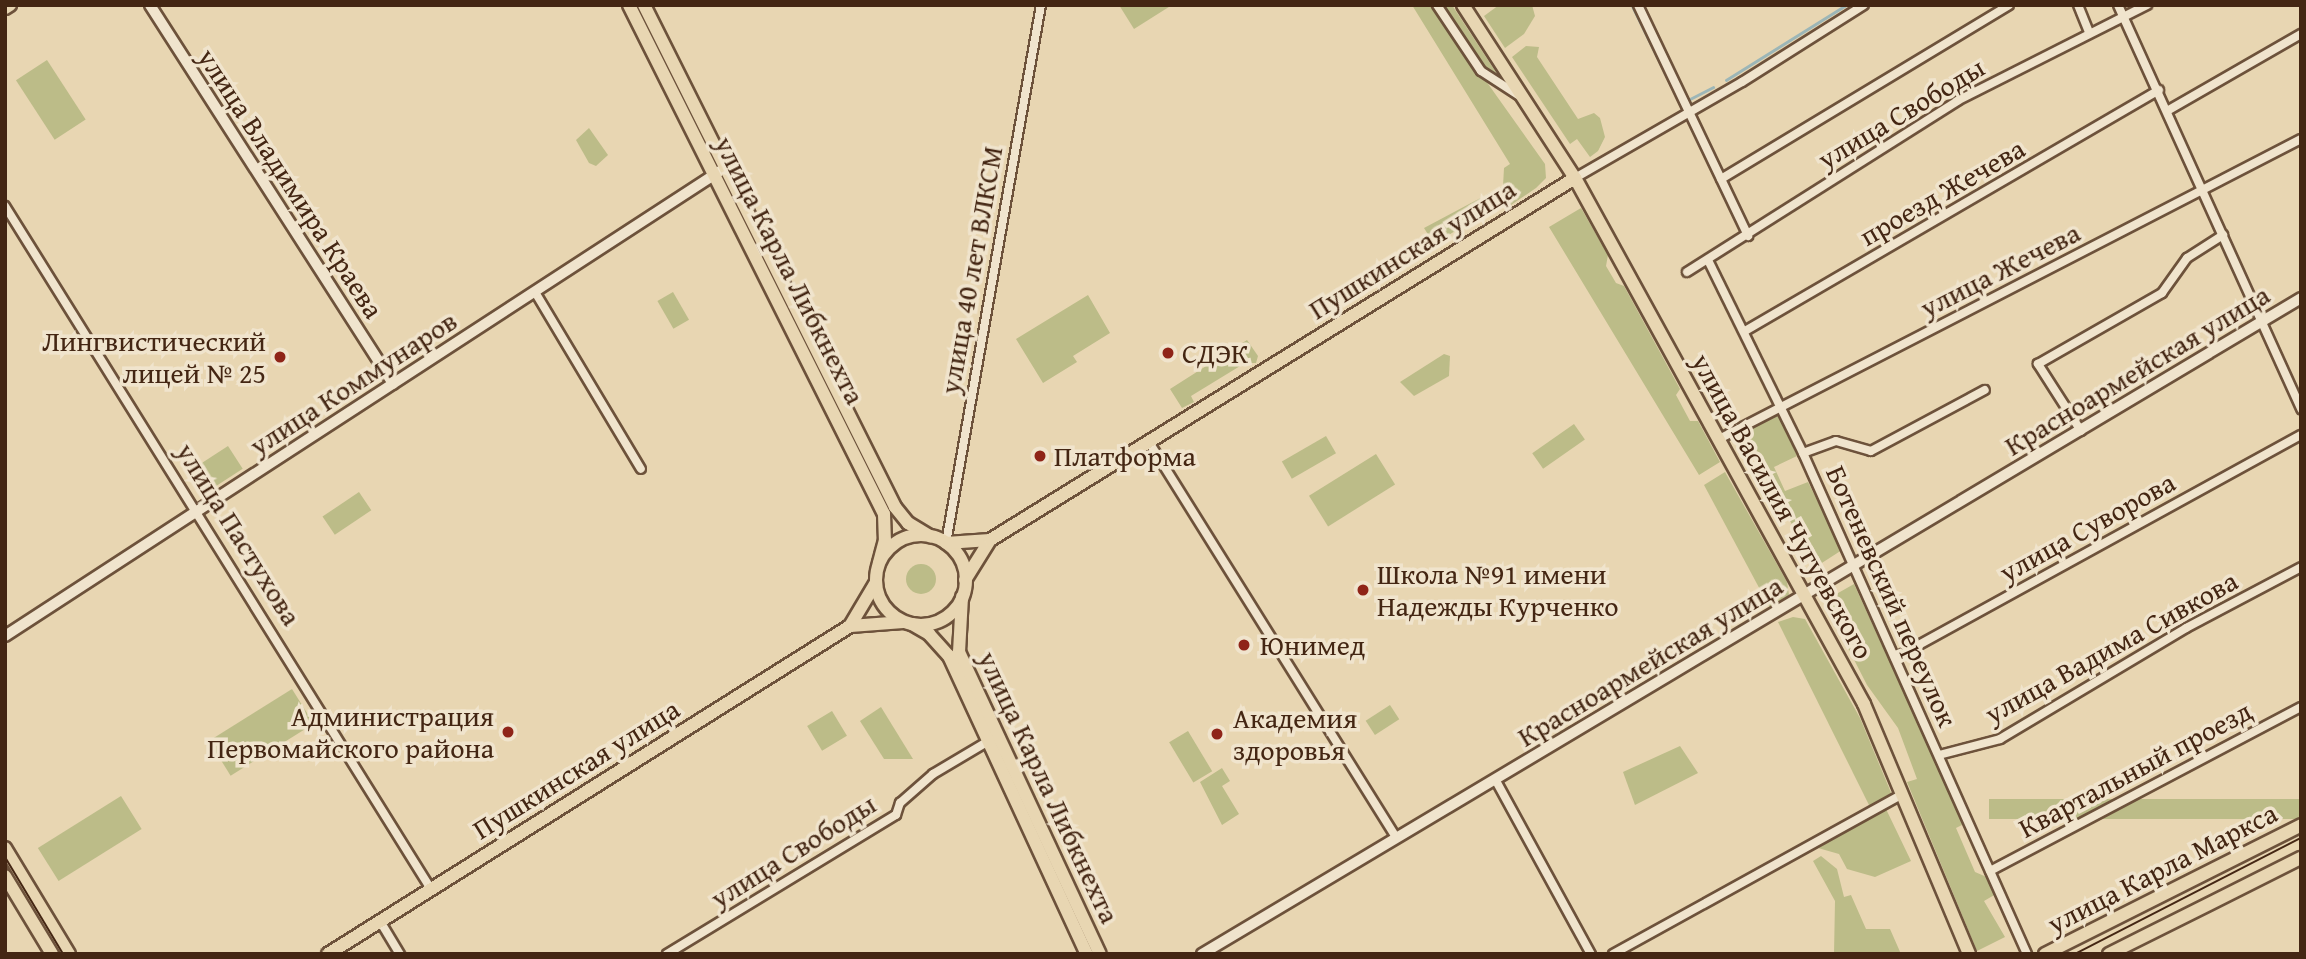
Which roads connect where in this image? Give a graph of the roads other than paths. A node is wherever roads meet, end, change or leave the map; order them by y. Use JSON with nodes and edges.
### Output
{"nodes":[{"id":1,"x":10,"y":5,"type":"edge"},
{"id":2,"x":150,"y":5,"type":"edge"},
{"id":3,"x":629,"y":5,"type":"edge"},
{"id":4,"x":644,"y":5,"type":"edge"},
{"id":5,"x":1041,"y":5,"type":"edge"},
{"id":6,"x":1437,"y":5,"type":"edge"},
{"id":7,"x":1463,"y":5,"type":"edge"},
{"id":8,"x":1638,"y":5,"type":"edge"},
{"id":9,"x":1864,"y":5,"type":"edge"},
{"id":10,"x":2009,"y":5,"type":"edge"},
{"id":11,"x":2078,"y":5,"type":"edge"},
{"id":12,"x":2118,"y":5,"type":"edge"},
{"id":13,"x":2147,"y":5,"type":"edge"},
{"id":14,"x":5,"y":8,"type":"edge"},
{"id":15,"x":2124,"y":18,"type":"junction"},
{"id":16,"x":2089,"y":32,"type":"junction"},
{"id":17,"x":2301,"y":34,"type":"edge"},
{"id":18,"x":2159,"y":90,"type":"junction"},
{"id":19,"x":1522,"y":97,"type":"junction"},
{"id":20,"x":1688,"y":110,"type":"junction"},
{"id":21,"x":2167,"y":111,"type":"junction"},
{"id":22,"x":2301,"y":139,"type":"edge"},
{"id":23,"x":720,"y":171,"type":"junction"},
{"id":24,"x":1575,"y":178,"type":"junction"},
{"id":25,"x":1721,"y":179,"type":"junction"},
{"id":26,"x":2205,"y":190,"type":"junction"},
{"id":27,"x":5,"y":206,"type":"edge"},
{"id":28,"x":2223,"y":235,"type":"junction"},
{"id":29,"x":1748,"y":236,"type":"junction"},
{"id":30,"x":1707,"y":260,"type":"junction"},
{"id":31,"x":1687,"y":272,"type":"dead end"},
{"id":32,"x":535,"y":292,"type":"junction"},
{"id":33,"x":2301,"y":298,"type":"edge"},
{"id":34,"x":2264,"y":320,"type":"junction"},
{"id":35,"x":1745,"y":331,"type":"junction"},
{"id":36,"x":393,"y":384,"type":"junction"},
{"id":37,"x":1985,"y":390,"type":"dead end"},
{"id":38,"x":1782,"y":407,"type":"junction"},
{"id":39,"x":2301,"y":409,"type":"edge"},
{"id":40,"x":2081,"y":431,"type":"junction"},
{"id":41,"x":2301,"y":435,"type":"edge"},
{"id":42,"x":1719,"y":439,"type":"junction"},
{"id":43,"x":1149,"y":442,"type":"junction"},
{"id":44,"x":1803,"y":453,"type":"junction"},
{"id":45,"x":641,"y":469,"type":"dead end"},
{"id":46,"x":199,"y":511,"type":"junction"},
{"id":47,"x":929,"y":536,"type":"junction"},
{"id":48,"x":990,"y":540,"type":"junction"},
{"id":49,"x":946,"y":543,"type":"junction"},
{"id":50,"x":879,"y":563,"type":"junction"},
{"id":51,"x":1854,"y":565,"type":"junction"},
{"id":52,"x":2301,"y":567,"type":"edge"},
{"id":53,"x":876,"y":580,"type":"junction"},
{"id":54,"x":965,"y":580,"type":"junction"},
{"id":55,"x":1805,"y":594,"type":"junction"},
{"id":56,"x":962,"y":597,"type":"junction"},
{"id":57,"x":908,"y":623,"type":"junction"},
{"id":58,"x":850,"y":626,"type":"junction"},
{"id":59,"x":5,"y":636,"type":"edge"},
{"id":60,"x":1895,"y":658,"type":"junction"},
{"id":61,"x":2301,"y":707,"type":"edge"},
{"id":62,"x":987,"y":724,"type":"junction"},
{"id":63,"x":993,"y":738,"type":"junction"},
{"id":64,"x":1939,"y":755,"type":"junction"},
{"id":65,"x":1495,"y":779,"type":"junction"},
{"id":66,"x":1903,"y":794,"type":"junction"},
{"id":67,"x":2301,"y":825,"type":"edge"},
{"id":68,"x":1396,"y":838,"type":"junction"},
{"id":69,"x":5,"y":848,"type":"edge"},
{"id":70,"x":2301,"y":858,"type":"edge"},
{"id":71,"x":1990,"y":871,"type":"junction"},
{"id":72,"x":5,"y":876,"type":"edge"},
{"id":73,"x":431,"y":889,"type":"junction"},
{"id":74,"x":380,"y":921,"type":"junction"},
{"id":75,"x":52,"y":954,"type":"edge"},
{"id":76,"x":69,"y":954,"type":"edge"},
{"id":77,"x":328,"y":954,"type":"edge"},
{"id":78,"x":400,"y":954,"type":"edge"},
{"id":79,"x":667,"y":954,"type":"edge"},
{"id":80,"x":1087,"y":954,"type":"edge"},
{"id":81,"x":1100,"y":954,"type":"edge"},
{"id":82,"x":1202,"y":954,"type":"edge"},
{"id":83,"x":1591,"y":954,"type":"edge"},
{"id":84,"x":1613,"y":954,"type":"edge"},
{"id":85,"x":1969,"y":954,"type":"edge"},
{"id":86,"x":2027,"y":954,"type":"edge"},
{"id":87,"x":2045,"y":954,"type":"edge"},
{"id":88,"x":2109,"y":954,"type":"edge"}],
"edges":[{"from":1,"to":14,"type":"main road"},
{"from":2,"to":36,"type":"street","name":"улица Владимира Краева"},
{"from":3,"to":23,"type":"main road","name":"улица Карла Либкнехта"},
{"from":4,"to":23,"type":"main road","name":"улица Карла Либкнехта"},
{"from":5,"to":49,"type":"street","name":"улица 40 лет ВЛКСМ"},
{"from":6,"to":19,"type":"street","name":"улица Василия Чугуевского"},
{"from":7,"to":19,"type":"main road","name":"улица Василия Чугуевского"},
{"from":8,"to":20,"type":"street"},
{"from":9,"to":20,"type":"street","name":"Пушкинская улица"},
{"from":10,"to":25,"type":"street"},
{"from":11,"to":16,"type":"street"},
{"from":12,"to":15,"type":"street"},
{"from":13,"to":15,"type":"street","name":"улица Свободы"},
{"from":15,"to":16,"type":"street","name":"улица Свободы"},
{"from":15,"to":18,"type":"street"},
{"from":16,"to":29,"type":"street","name":"улица Свободы"},
{"from":17,"to":21,"type":"street"},
{"from":18,"to":21,"type":"street"},
{"from":18,"to":35,"type":"street","name":"проезд Жечева"},
{"from":19,"to":24,"type":"main road","name":"улица Василия Чугуевского"},
{"from":20,"to":24,"type":"street","name":"Пушкинская улица"},
{"from":20,"to":25,"type":"street"},
{"from":21,"to":26,"type":"street"},
{"from":22,"to":26,"type":"street","name":"улица Жечева"},
{"from":23,"to":32,"type":"street","name":"улица Коммунаров"},
{"from":23,"to":47,"type":"main road","name":"улица Карла Либкнехта"},
{"from":23,"to":50,"type":"main road","name":"улица Карла Либкнехта"},
{"from":24,"to":42,"type":"main road","name":"улица Василия Чугуевского"},
{"from":24,"to":43,"type":"main road","name":"Пушкинская улица"},
{"from":25,"to":29,"type":"street"},
{"from":26,"to":28,"type":"street"},
{"from":26,"to":38,"type":"street","name":"улица Жечева"},
{"from":27,"to":46,"type":"street","name":"улица Пастухова"},
{"from":28,"to":34,"type":"street"},
{"from":28,"to":40,"type":"street"},
{"from":29,"to":30,"type":"street","name":"улица Свободы"},
{"from":30,"to":31,"type":"street","name":"улица Свободы"},
{"from":30,"to":35,"type":"street","name":"Ботеневский переулок"},
{"from":32,"to":36,"type":"street","name":"улица Коммунаров"},
{"from":32,"to":45,"type":"street"},
{"from":33,"to":34,"type":"street","name":"Красноармейская улица"},
{"from":34,"to":39,"type":"street"},
{"from":34,"to":40,"type":"street","name":"Красноармейская улица"},
{"from":35,"to":38,"type":"street","name":"Ботеневский переулок"},
{"from":36,"to":46,"type":"street","name":"улица Коммунаров"},
{"from":37,"to":44,"type":"street"},
{"from":38,"to":42,"type":"street","name":"улица Жечева"},
{"from":38,"to":44,"type":"street","name":"Ботеневский переулок"},
{"from":40,"to":51,"type":"street","name":"Красноармейская улица"},
{"from":41,"to":60,"type":"street","name":"улица Суворова"},
{"from":42,"to":55,"type":"main road","name":"улица Василия Чугуевского"},
{"from":43,"to":48,"type":"main road","name":"Пушкинская улица"},
{"from":43,"to":68,"type":"street"},
{"from":44,"to":51,"type":"street","name":"Ботеневский переулок"},
{"from":46,"to":59,"type":"street","name":"улица Коммунаров"},
{"from":46,"to":73,"type":"street","name":"улица Пастухова"},
{"from":47,"to":49,"type":"main road"},
{"from":47,"to":50,"type":"main road"},
{"from":48,"to":49,"type":"main road","name":"Пушкинская улица"},
{"from":48,"to":54,"type":"main road","name":"Пушкинская улица"},
{"from":49,"to":54,"type":"main road"},
{"from":50,"to":53,"type":"main road"},
{"from":51,"to":55,"type":"street","name":"Красноармейская улица"},
{"from":51,"to":60,"type":"street","name":"Ботеневский переулок"},
{"from":52,"to":64,"type":"street","name":"улица Вадима Сивкова"},
{"from":53,"to":57,"type":"main road"},
{"from":53,"to":58,"type":"main road","name":"Пушкинская улица"},
{"from":54,"to":56,"type":"main road"},
{"from":55,"to":65,"type":"street","name":"Красноармейская улица"},
{"from":55,"to":66,"type":"main road","name":"улица Василия Чугуевского"},
{"from":56,"to":57,"type":"main road"},
{"from":56,"to":62,"type":"main road","name":"улица Карла Либкнехта"},
{"from":57,"to":58,"type":"main road","name":"Пушкинская улица"},
{"from":57,"to":62,"type":"main road","name":"улица Карла Либкнехта"},
{"from":58,"to":73,"type":"main road","name":"Пушкинская улица"},
{"from":60,"to":64,"type":"street","name":"Ботеневский переулок"},
{"from":61,"to":71,"type":"street","name":"Квартальный проезд"},
{"from":62,"to":63,"type":"main road","name":"улица Карла Либкнехта"},
{"from":63,"to":79,"type":"street","name":"улица Свободы"},
{"from":63,"to":80,"type":"main road","name":"улица Карла Либкнехта"},
{"from":63,"to":81,"type":"main road","name":"улица Карла Либкнехта"},
{"from":64,"to":71,"type":"street","name":"Ботеневский переулок"},
{"from":65,"to":68,"type":"street","name":"Красноармейская улица"},
{"from":65,"to":83,"type":"street"},
{"from":66,"to":84,"type":"street"},
{"from":66,"to":85,"type":"main road","name":"улица Василия Чугуевского"},
{"from":67,"to":87,"type":"main road","name":"улица Карла Маркса"},
{"from":68,"to":82,"type":"street","name":"Красноармейская улица"},
{"from":69,"to":76,"type":"main road"},
{"from":70,"to":88,"type":"main road","name":"улица Карла Маркса"},
{"from":71,"to":86,"type":"street","name":"Ботеневский переулок"},
{"from":72,"to":75,"type":"main road"},
{"from":73,"to":74,"type":"main road","name":"Пушкинская улица"},
{"from":74,"to":77,"type":"main road","name":"Пушкинская улица"},
{"from":74,"to":78,"type":"street"}]}
